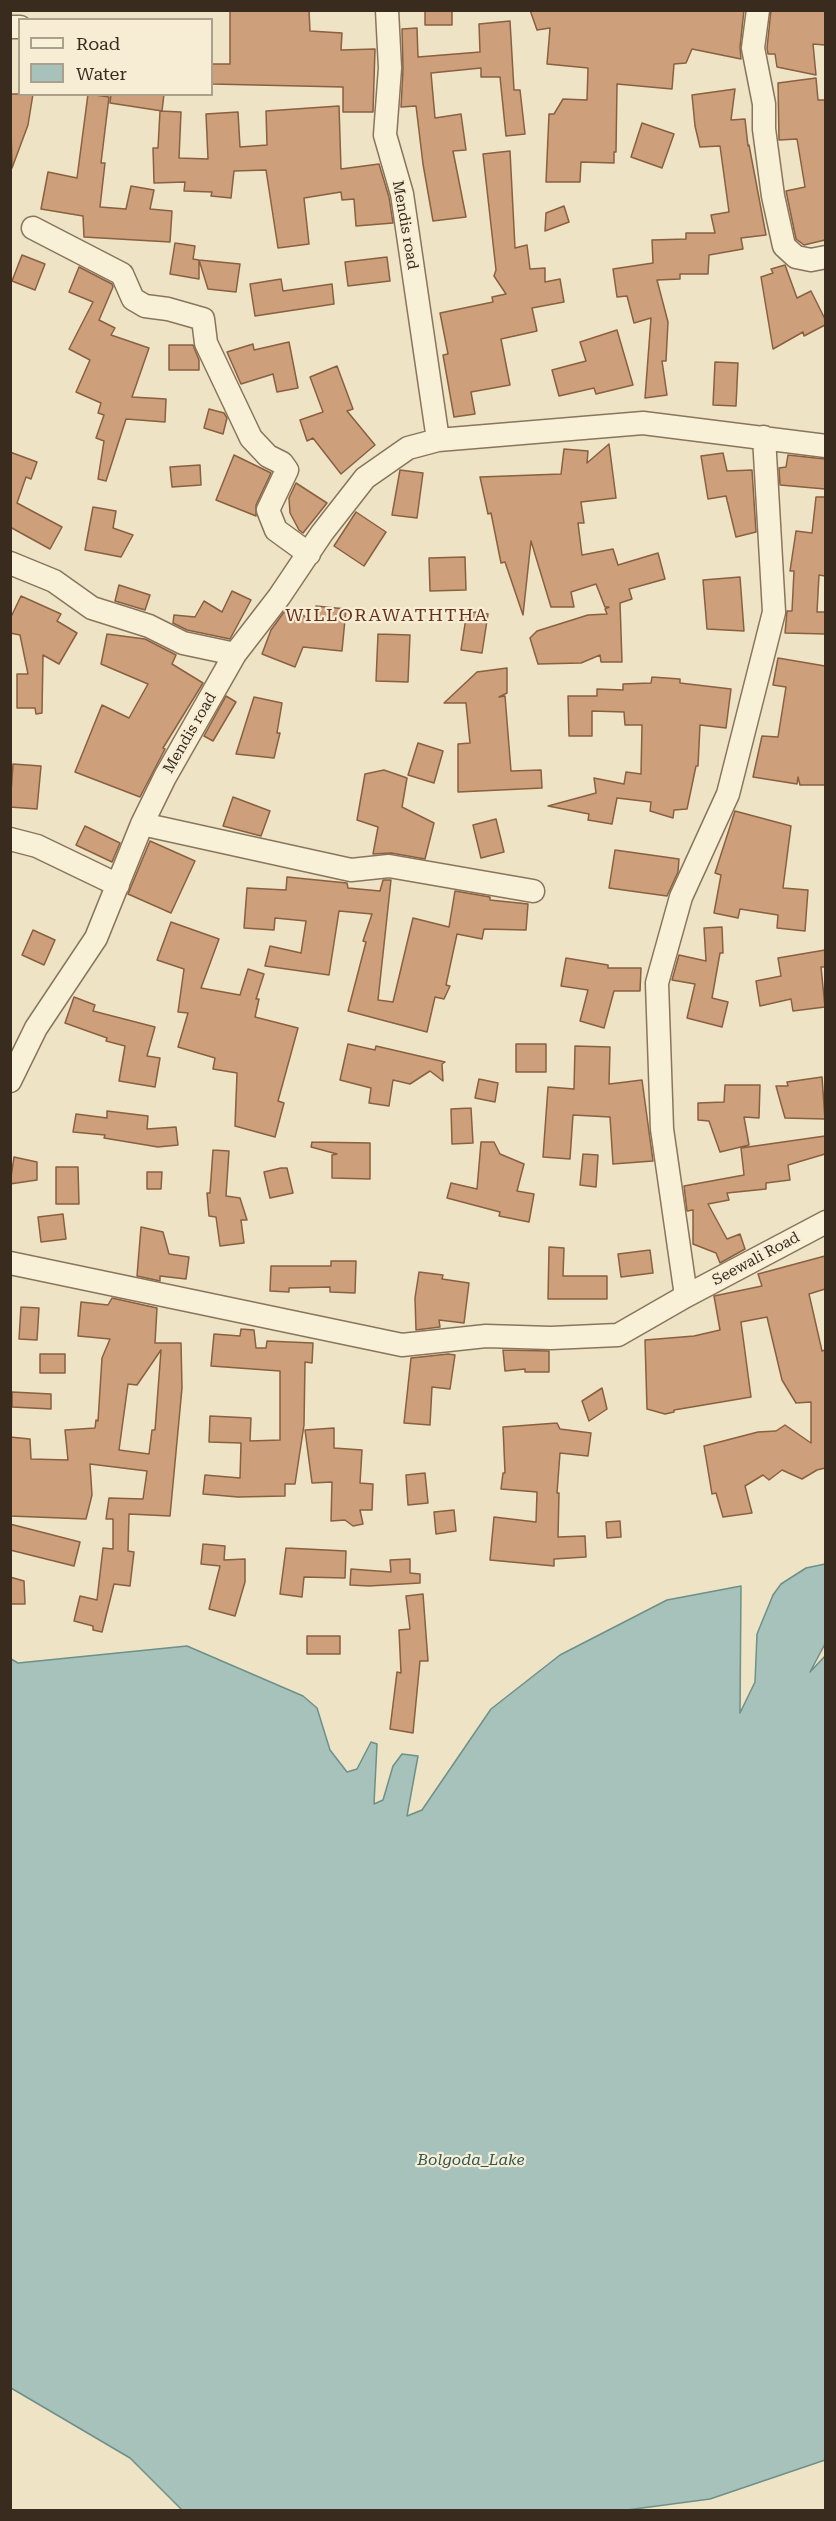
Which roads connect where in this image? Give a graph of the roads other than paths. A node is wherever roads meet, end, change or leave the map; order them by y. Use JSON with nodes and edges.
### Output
{"nodes":[{"id":1,"x":387,"y":10,"type":"edge"},
{"id":2,"x":758,"y":10,"type":"edge"},
{"id":3,"x":33,"y":228,"type":"dead end"},
{"id":4,"x":825,"y":257,"type":"edge"},
{"id":5,"x":764,"y":437,"type":"junction"},
{"id":6,"x":438,"y":440,"type":"junction"},
{"id":7,"x":825,"y":446,"type":"edge"},
{"id":8,"x":309,"y":554,"type":"junction"},
{"id":9,"x":10,"y":563,"type":"edge"},
{"id":10,"x":235,"y":654,"type":"junction"},
{"id":11,"x":142,"y":824,"type":"junction"},
{"id":12,"x":10,"y":839,"type":"edge"},
{"id":13,"x":118,"y":885,"type":"junction"},
{"id":14,"x":533,"y":891,"type":"dead end"},
{"id":15,"x":10,"y":1081,"type":"edge"},
{"id":16,"x":825,"y":1222,"type":"edge"},
{"id":17,"x":10,"y":1263,"type":"edge"},
{"id":18,"x":686,"y":1296,"type":"junction"}],
"edges":[{"from":1,"to":6,"type":"street","name":"Mendis road"},
{"from":2,"to":4,"type":"street"},
{"from":3,"to":8,"type":"street"},
{"from":5,"to":6,"type":"street","name":"Mendis road"},
{"from":5,"to":7,"type":"street","name":"Mendis road"},
{"from":5,"to":18,"type":"street"},
{"from":6,"to":8,"type":"street","name":"Mendis road"},
{"from":8,"to":10,"type":"street","name":"Mendis road"},
{"from":9,"to":10,"type":"street"},
{"from":10,"to":11,"type":"street","name":"Mendis road"},
{"from":11,"to":13,"type":"street","name":"Mendis road"},
{"from":11,"to":14,"type":"street"},
{"from":12,"to":13,"type":"street"},
{"from":13,"to":15,"type":"street","name":"Mendis road"},
{"from":16,"to":18,"type":"street","name":"Seewali Road"},
{"from":17,"to":18,"type":"street","name":"Seewali Road"}]}
